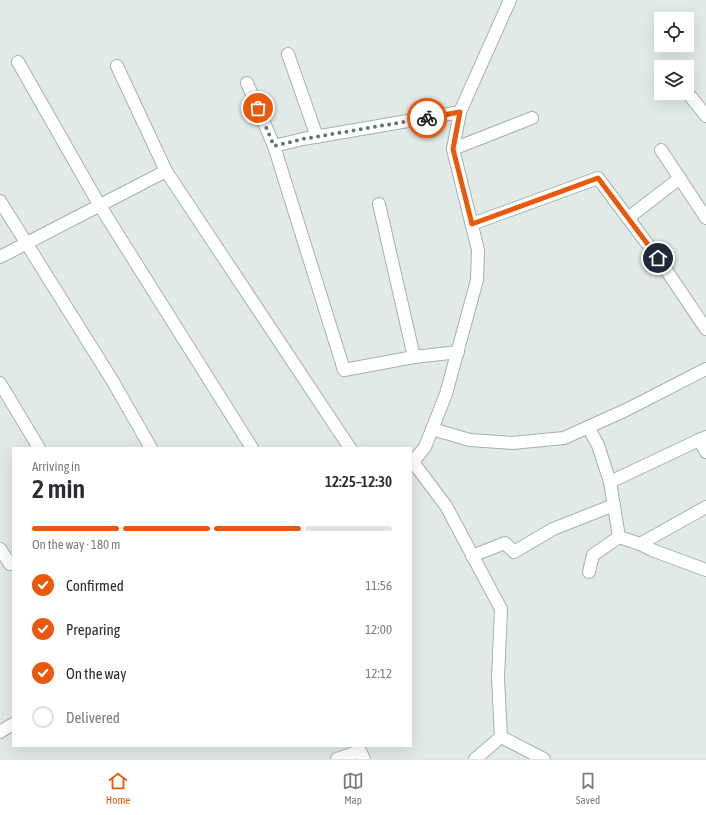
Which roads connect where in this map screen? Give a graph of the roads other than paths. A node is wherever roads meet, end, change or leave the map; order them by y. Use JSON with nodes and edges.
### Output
{"nodes":[{"id":1,"x":510,"y":0,"type":"edge"},
{"id":2,"x":288,"y":54,"type":"dead end"},
{"id":3,"x":18,"y":62,"type":"dead end"},
{"id":4,"x":117,"y":66,"type":"dead end"},
{"id":5,"x":247,"y":83,"type":"dead end"},
{"id":6,"x":693,"y":100,"type":"edge"},
{"id":7,"x":460,"y":112,"type":"junction"},
{"id":8,"x":706,"y":116,"type":"edge"},
{"id":9,"x":532,"y":118,"type":"dead end"},
{"id":10,"x":317,"y":137,"type":"junction"},
{"id":11,"x":274,"y":146,"type":"junction"},
{"id":12,"x":453,"y":149,"type":"junction"},
{"id":13,"x":661,"y":150,"type":"dead end"},
{"id":14,"x":166,"y":171,"type":"junction"},
{"id":15,"x":680,"y":178,"type":"junction"},
{"id":16,"x":0,"y":201,"type":"edge"},
{"id":17,"x":379,"y":204,"type":"dead end"},
{"id":18,"x":100,"y":206,"type":"junction"},
{"id":19,"x":628,"y":218,"type":"junction"},
{"id":20,"x":706,"y":218,"type":"edge"},
{"id":21,"x":472,"y":224,"type":"junction"},
{"id":22,"x":26,"y":244,"type":"junction"},
{"id":23,"x":0,"y":257,"type":"edge"},
{"id":24,"x":706,"y":329,"type":"edge"},
{"id":25,"x":458,"y":352,"type":"junction"},
{"id":26,"x":414,"y":357,"type":"junction"},
{"id":27,"x":706,"y":369,"type":"edge"},
{"id":28,"x":0,"y":383,"type":"edge"},
{"id":29,"x":588,"y":427,"type":"junction"},
{"id":30,"x":432,"y":429,"type":"junction"},
{"id":31,"x":703,"y":438,"type":"edge"},
{"id":32,"x":38,"y":447,"type":"edge"},
{"id":33,"x":150,"y":447,"type":"edge"},
{"id":34,"x":251,"y":447,"type":"edge"},
{"id":35,"x":349,"y":447,"type":"edge"},
{"id":36,"x":706,"y":452,"type":"edge"},
{"id":37,"x":412,"y":463,"type":"edge"},
{"id":38,"x":610,"y":482,"type":"junction"},
{"id":39,"x":614,"y":505,"type":"junction"},
{"id":40,"x":706,"y":507,"type":"edge"},
{"id":41,"x":618,"y":537,"type":"junction"},
{"id":42,"x":640,"y":544,"type":"junction"},
{"id":43,"x":0,"y":549,"type":"edge"},
{"id":44,"x":472,"y":556,"type":"junction"},
{"id":45,"x":10,"y":564,"type":"dead end"},
{"id":46,"x":706,"y":570,"type":"edge"},
{"id":47,"x":589,"y":572,"type":"dead end"},
{"id":48,"x":501,"y":737,"type":"junction"},
{"id":49,"x":337,"y":759,"type":"edge"},
{"id":50,"x":364,"y":759,"type":"edge"},
{"id":51,"x":475,"y":759,"type":"edge"},
{"id":52,"x":544,"y":759,"type":"edge"}],
"edges":[{"from":1,"to":7,"type":"street"},
{"from":2,"to":10,"type":"street"},
{"from":3,"to":18,"type":"street"},
{"from":4,"to":14,"type":"street"},
{"from":5,"to":11,"type":"street"},
{"from":6,"to":8,"type":"street"},
{"from":7,"to":10,"type":"street"},
{"from":7,"to":12,"type":"street"},
{"from":9,"to":12,"type":"street"},
{"from":10,"to":11,"type":"street"},
{"from":11,"to":26,"type":"street"},
{"from":12,"to":21,"type":"street"},
{"from":13,"to":15,"type":"street"},
{"from":14,"to":18,"type":"street"},
{"from":14,"to":35,"type":"street"},
{"from":15,"to":19,"type":"street"},
{"from":15,"to":20,"type":"street"},
{"from":16,"to":22,"type":"street"},
{"from":17,"to":26,"type":"street"},
{"from":18,"to":22,"type":"street"},
{"from":18,"to":34,"type":"street"},
{"from":19,"to":21,"type":"street"},
{"from":19,"to":24,"type":"street"},
{"from":21,"to":25,"type":"street"},
{"from":22,"to":23,"type":"street"},
{"from":22,"to":33,"type":"street"},
{"from":25,"to":26,"type":"street"},
{"from":25,"to":30,"type":"street"},
{"from":27,"to":29,"type":"street"},
{"from":28,"to":32,"type":"street"},
{"from":29,"to":30,"type":"street"},
{"from":29,"to":38,"type":"street"},
{"from":30,"to":37,"type":"street"},
{"from":31,"to":36,"type":"street"},
{"from":31,"to":38,"type":"street"},
{"from":37,"to":44,"type":"street"},
{"from":38,"to":39,"type":"street"},
{"from":39,"to":41,"type":"street"},
{"from":39,"to":44,"type":"street"},
{"from":40,"to":42,"type":"street"},
{"from":41,"to":42,"type":"street"},
{"from":41,"to":47,"type":"street"},
{"from":42,"to":46,"type":"street"},
{"from":43,"to":45,"type":"street"},
{"from":44,"to":48,"type":"street"},
{"from":48,"to":51,"type":"street"},
{"from":48,"to":52,"type":"street"},
{"from":49,"to":50,"type":"street"}]}
